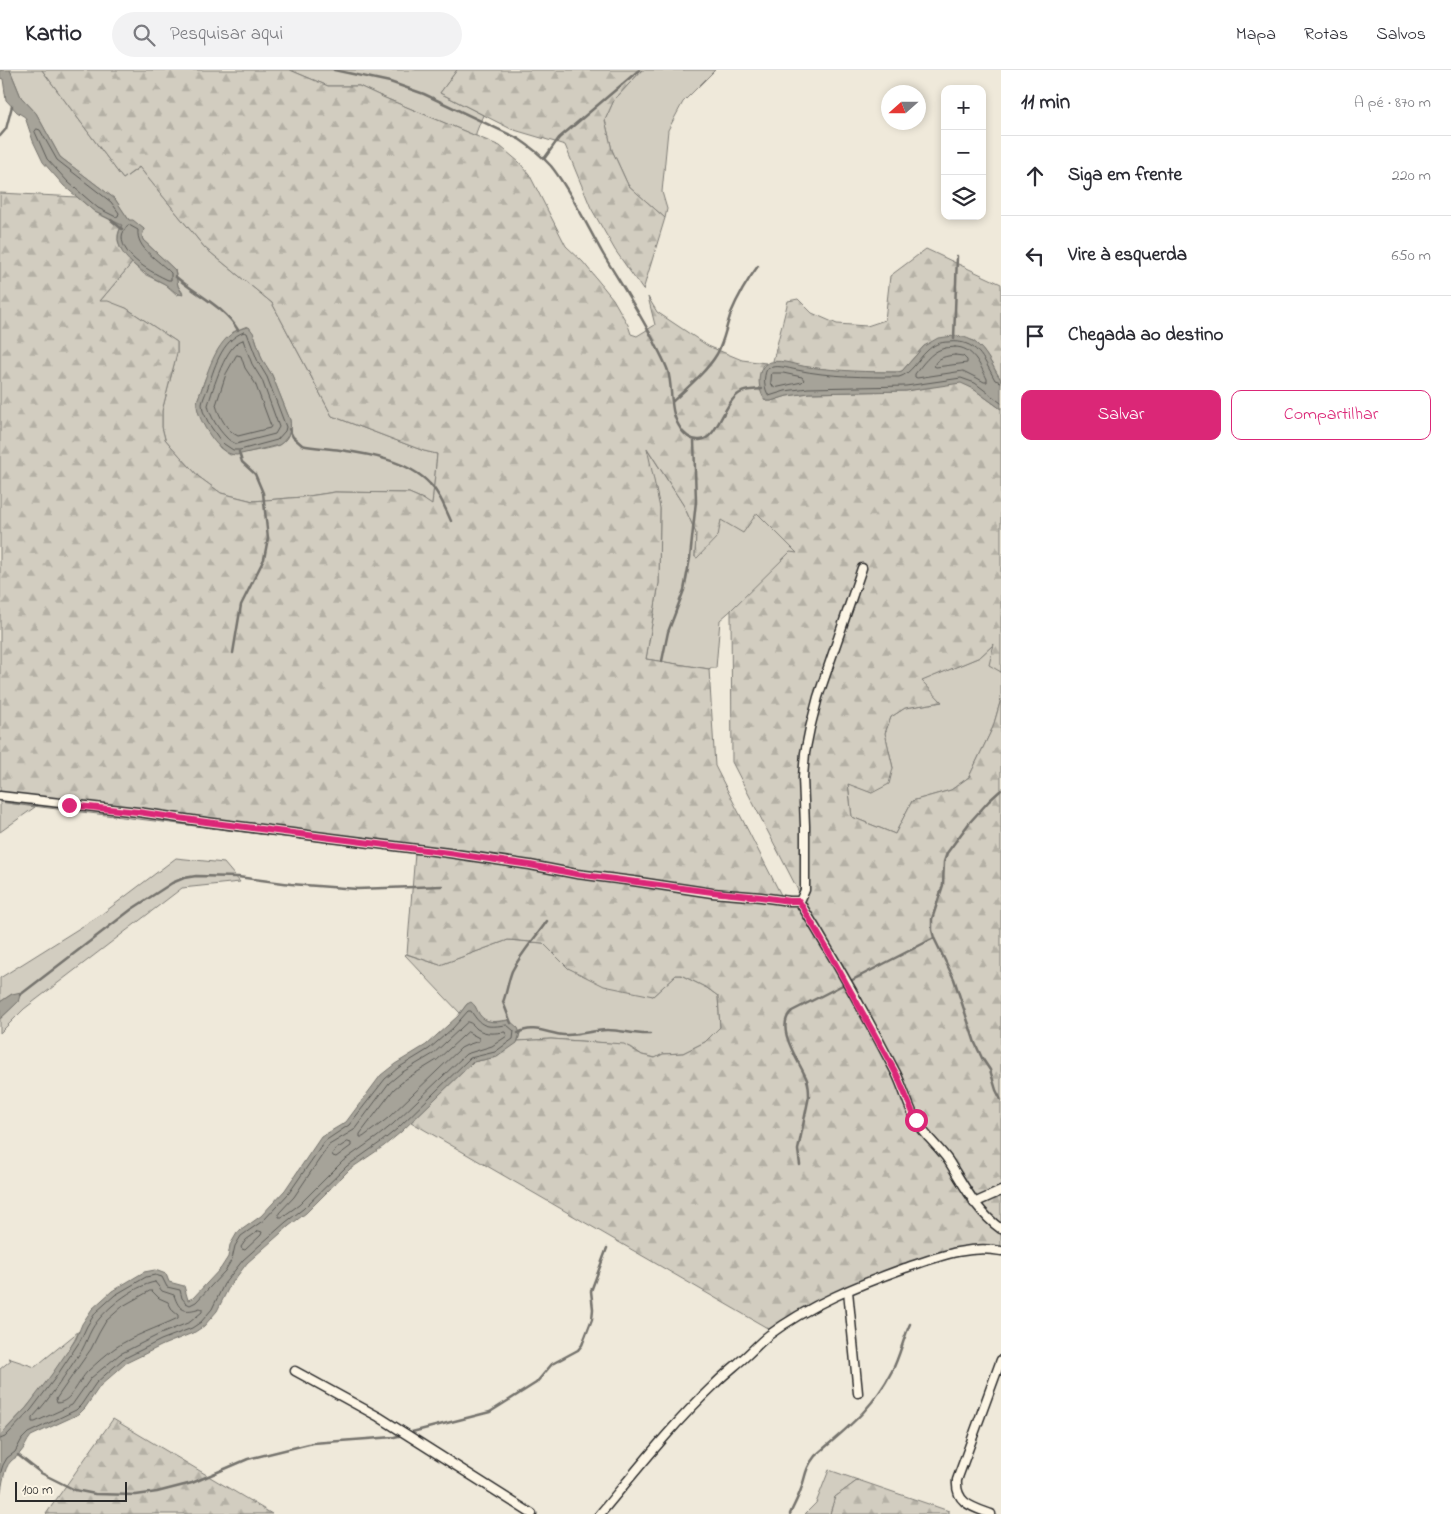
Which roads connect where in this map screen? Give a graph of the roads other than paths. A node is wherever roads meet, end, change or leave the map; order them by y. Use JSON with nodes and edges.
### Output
{"nodes":[{"id":1,"x":862,"y":568,"type":"dead end"},
{"id":2,"x":0,"y":796,"type":"edge"},
{"id":3,"x":799,"y":901,"type":"junction"},
{"id":4,"x":1001,"y":1191,"type":"edge"},
{"id":5,"x":974,"y":1203,"type":"junction"},
{"id":6,"x":1001,"y":1229,"type":"edge"},
{"id":7,"x":1001,"y":1251,"type":"edge"},
{"id":8,"x":848,"y":1291,"type":"junction"},
{"id":9,"x":1001,"y":1360,"type":"edge"},
{"id":10,"x":296,"y":1371,"type":"dead end"},
{"id":11,"x":858,"y":1393,"type":"dead end"},
{"id":12,"x":532,"y":1514,"type":"edge"},
{"id":13,"x":600,"y":1514,"type":"edge"},
{"id":14,"x":991,"y":1514,"type":"edge"}],
"edges":[{"from":1,"to":3,"type":"street"},
{"from":2,"to":3,"type":"street"},
{"from":3,"to":5,"type":"street"},
{"from":4,"to":5,"type":"street"},
{"from":5,"to":6,"type":"street"},
{"from":7,"to":8,"type":"street"},
{"from":8,"to":11,"type":"street"},
{"from":8,"to":13,"type":"street"},
{"from":9,"to":14,"type":"street"},
{"from":10,"to":12,"type":"street"}]}
